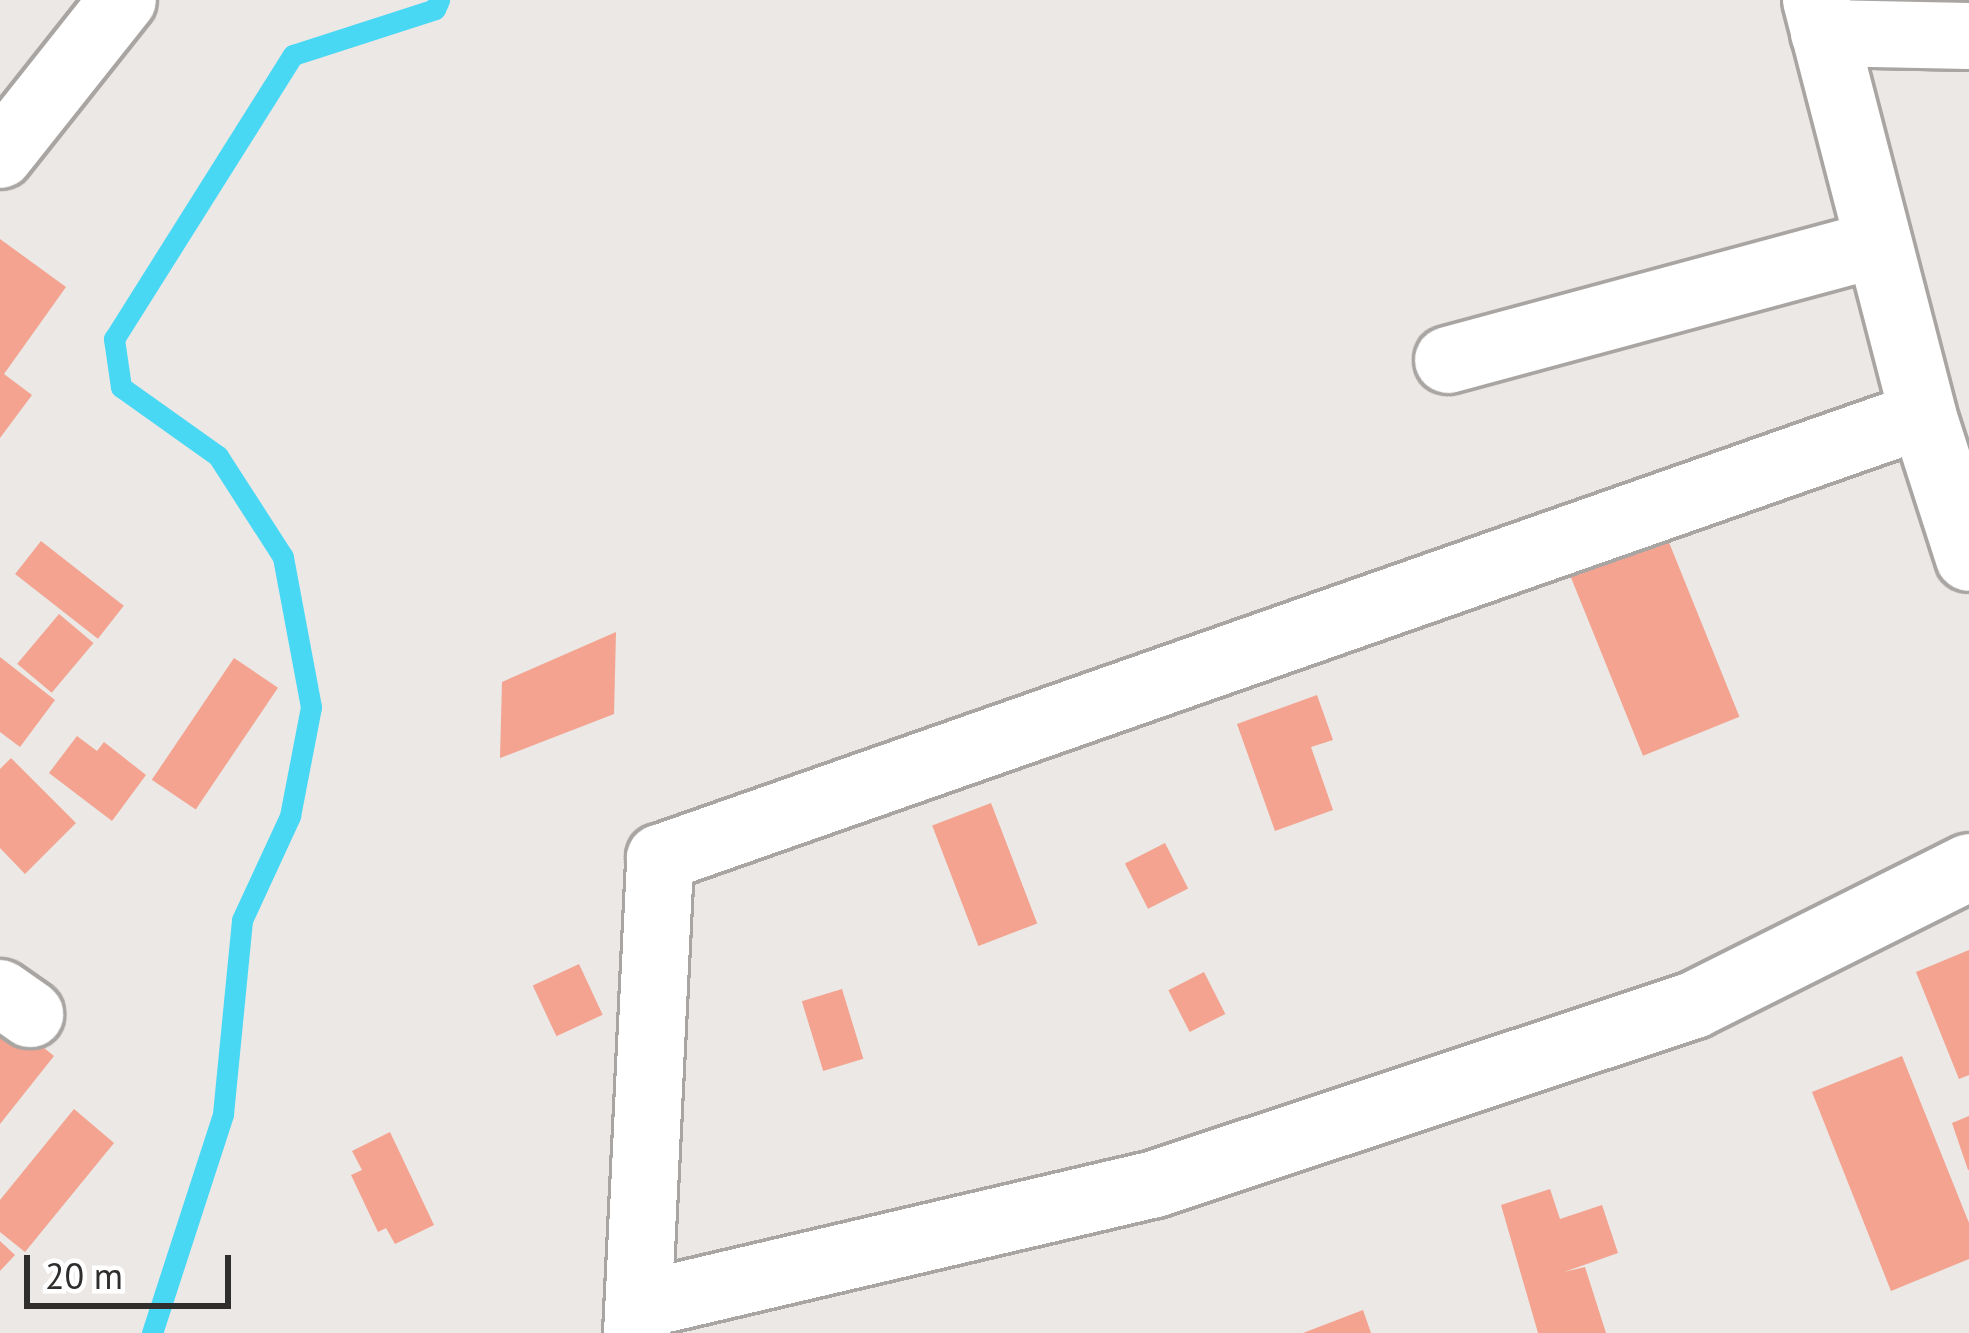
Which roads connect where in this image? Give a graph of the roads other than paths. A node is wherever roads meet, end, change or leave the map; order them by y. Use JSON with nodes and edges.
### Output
{"nodes":[{"id":1,"x":123,"y":0,"type":"edge"},
{"id":2,"x":1820,"y":16,"type":"edge"},
{"id":3,"x":1969,"y":36,"type":"edge"},
{"id":4,"x":0,"y":155,"type":"edge"},
{"id":5,"x":1879,"y":244,"type":"junction"},
{"id":6,"x":1448,"y":361,"type":"dead end"},
{"id":7,"x":1923,"y":416,"type":"junction"},
{"id":8,"x":1969,"y":558,"type":"edge"},
{"id":9,"x":1969,"y":867,"type":"edge"},
{"id":10,"x":638,"y":1319,"type":"edge"}],
"edges":[{"from":1,"to":4,"type":"street"},
{"from":2,"to":3,"type":"street"},
{"from":2,"to":5,"type":"street"},
{"from":5,"to":6,"type":"street"},
{"from":5,"to":7,"type":"street"},
{"from":7,"to":8,"type":"street"},
{"from":7,"to":10,"type":"street"},
{"from":9,"to":10,"type":"street"}]}
